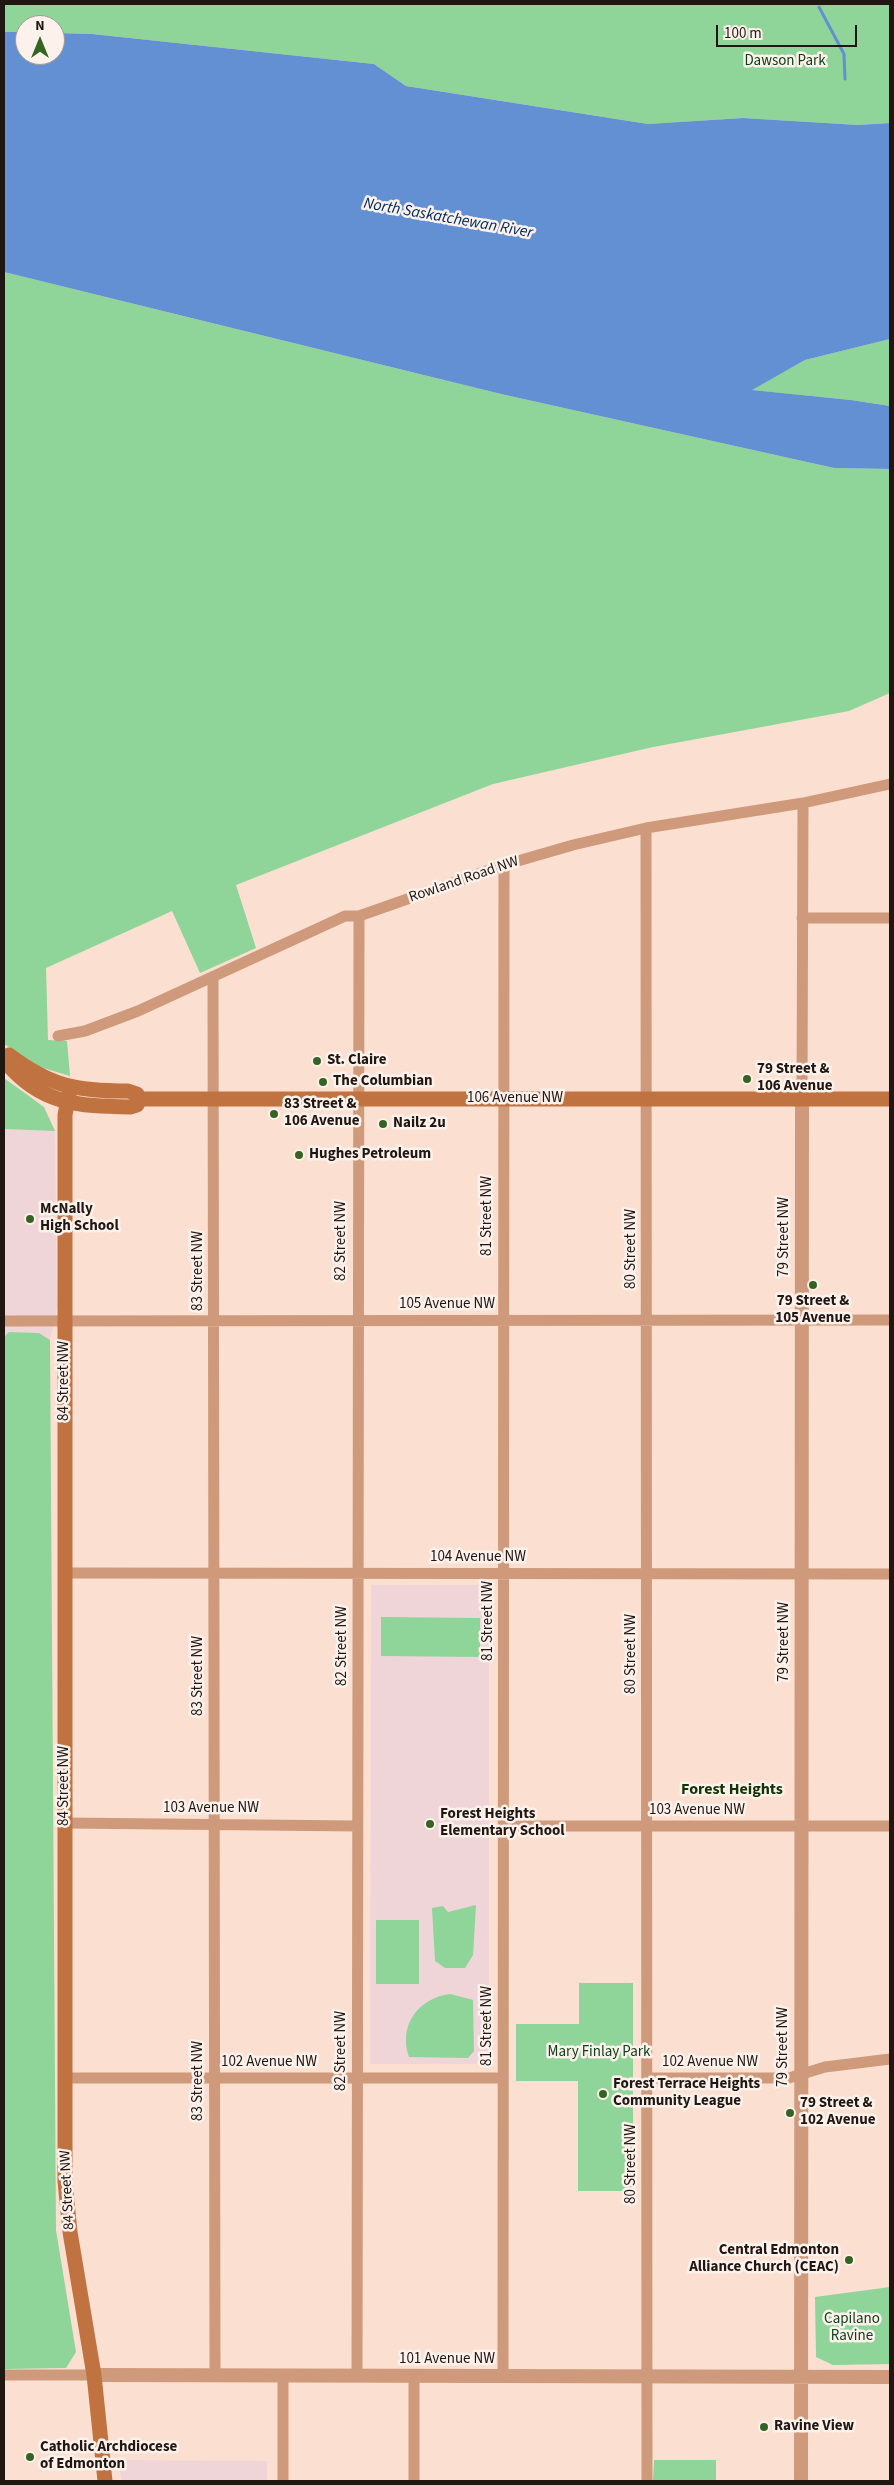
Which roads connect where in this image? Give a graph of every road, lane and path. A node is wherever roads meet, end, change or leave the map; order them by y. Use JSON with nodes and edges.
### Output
{"nodes":[{"id":1,"x":890,"y":784,"type":"edge"},
{"id":2,"x":803,"y":803,"type":"junction"},
{"id":3,"x":646,"y":828,"type":"junction"},
{"id":4,"x":504,"y":865,"type":"junction"},
{"id":5,"x":359,"y":916,"type":"junction"},
{"id":6,"x":802,"y":918,"type":"junction"},
{"id":7,"x":890,"y":918,"type":"edge"},
{"id":8,"x":213,"y":976,"type":"junction"},
{"id":9,"x":58,"y":1036,"type":"dead end"},
{"id":10,"x":4,"y":1051,"type":"edge"},
{"id":11,"x":4,"y":1060,"type":"edge"},
{"id":12,"x":70,"y":1088,"type":"junction"},
{"id":13,"x":140,"y":1099,"type":"junction"},
{"id":14,"x":214,"y":1099,"type":"junction"},
{"id":15,"x":357,"y":1099,"type":"junction"},
{"id":16,"x":503,"y":1099,"type":"junction"},
{"id":17,"x":647,"y":1099,"type":"junction"},
{"id":18,"x":802,"y":1099,"type":"junction"},
{"id":19,"x":890,"y":1099,"type":"edge"},
{"id":20,"x":66,"y":1103,"type":"junction"},
{"id":21,"x":802,"y":1319,"type":"junction"},
{"id":22,"x":357,"y":1320,"type":"junction"},
{"id":23,"x":504,"y":1320,"type":"junction"},
{"id":24,"x":647,"y":1320,"type":"junction"},
{"id":25,"x":890,"y":1320,"type":"edge"},
{"id":26,"x":4,"y":1321,"type":"edge"},
{"id":27,"x":65,"y":1321,"type":"junction"},
{"id":28,"x":214,"y":1321,"type":"junction"},
{"id":29,"x":214,"y":1572,"type":"junction"},
{"id":30,"x":65,"y":1573,"type":"junction"},
{"id":31,"x":358,"y":1573,"type":"junction"},
{"id":32,"x":504,"y":1573,"type":"junction"},
{"id":33,"x":647,"y":1573,"type":"junction"},
{"id":34,"x":801,"y":1574,"type":"junction"},
{"id":35,"x":890,"y":1574,"type":"edge"},
{"id":36,"x":65,"y":1823,"type":"junction"},
{"id":37,"x":213,"y":1824,"type":"junction"},
{"id":38,"x":357,"y":1826,"type":"junction"},
{"id":39,"x":504,"y":1826,"type":"junction"},
{"id":40,"x":647,"y":1826,"type":"junction"},
{"id":41,"x":801,"y":1826,"type":"junction"},
{"id":42,"x":890,"y":1826,"type":"edge"},
{"id":43,"x":890,"y":2059,"type":"edge"},
{"id":44,"x":800,"y":2075,"type":"junction"},
{"id":45,"x":66,"y":2078,"type":"junction"},
{"id":46,"x":214,"y":2078,"type":"junction"},
{"id":47,"x":357,"y":2078,"type":"junction"},
{"id":48,"x":503,"y":2078,"type":"junction"},
{"id":49,"x":647,"y":2078,"type":"junction"},
{"id":50,"x":4,"y":2375,"type":"edge"},
{"id":51,"x":94,"y":2375,"type":"junction"},
{"id":52,"x":215,"y":2376,"type":"junction"},
{"id":53,"x":283,"y":2376,"type":"junction"},
{"id":54,"x":357,"y":2376,"type":"junction"},
{"id":55,"x":800,"y":2376,"type":"junction"},
{"id":56,"x":414,"y":2377,"type":"junction"},
{"id":57,"x":503,"y":2377,"type":"junction"},
{"id":58,"x":646,"y":2377,"type":"junction"},
{"id":59,"x":890,"y":2377,"type":"edge"},
{"id":60,"x":105,"y":2481,"type":"edge"},
{"id":61,"x":282,"y":2481,"type":"edge"},
{"id":62,"x":414,"y":2481,"type":"edge"},
{"id":63,"x":647,"y":2481,"type":"edge"},
{"id":64,"x":801,"y":2481,"type":"edge"}],
"edges":[{"from":1,"to":2,"type":"street","name":"Rowland Road NW"},
{"from":2,"to":3,"type":"street","name":"Rowland Road NW"},
{"from":2,"to":6,"type":"street","name":"79 Street NW"},
{"from":3,"to":4,"type":"street","name":"Rowland Road NW"},
{"from":3,"to":17,"type":"street","name":"80 Street NW"},
{"from":4,"to":5,"type":"street","name":"Rowland Road NW"},
{"from":4,"to":16,"type":"street","name":"81 Street NW"},
{"from":5,"to":8,"type":"street","name":"Rowland Road NW"},
{"from":5,"to":15,"type":"street","name":"82 Street NW"},
{"from":6,"to":7,"type":"street"},
{"from":6,"to":18,"type":"street","name":"79 Street NW"},
{"from":8,"to":9,"type":"street","name":"Rowland Road NW"},
{"from":8,"to":14,"type":"street","name":"83 Street NW"},
{"from":10,"to":12,"type":"main road"},
{"from":11,"to":20,"type":"main road"},
{"from":12,"to":13,"type":"main road","name":"106 Avenue NW"},
{"from":12,"to":20,"type":"main road","name":"84 Street NW"},
{"from":13,"to":14,"type":"main road","name":"106 Avenue NW"},
{"from":13,"to":20,"type":"main road","name":"106 Avenue NW"},
{"from":14,"to":15,"type":"main road","name":"106 Avenue NW"},
{"from":14,"to":28,"type":"street","name":"83 Street NW"},
{"from":15,"to":16,"type":"main road","name":"106 Avenue NW"},
{"from":15,"to":22,"type":"street","name":"82 Street NW"},
{"from":16,"to":17,"type":"main road","name":"106 Avenue NW"},
{"from":16,"to":23,"type":"street","name":"81 Street NW"},
{"from":17,"to":18,"type":"main road","name":"106 Avenue NW"},
{"from":17,"to":24,"type":"street","name":"80 Street NW"},
{"from":18,"to":19,"type":"main road","name":"106 Avenue NW"},
{"from":18,"to":21,"type":"street","name":"79 Street NW"},
{"from":20,"to":27,"type":"main road","name":"84 Street NW"},
{"from":21,"to":24,"type":"street","name":"105 Avenue NW"},
{"from":21,"to":25,"type":"street","name":"105 Avenue NW"},
{"from":21,"to":34,"type":"street","name":"79 Street NW"},
{"from":22,"to":23,"type":"street","name":"105 Avenue NW"},
{"from":22,"to":28,"type":"street","name":"105 Avenue NW"},
{"from":22,"to":31,"type":"street","name":"82 Street NW"},
{"from":23,"to":24,"type":"street","name":"105 Avenue NW"},
{"from":23,"to":32,"type":"street","name":"81 Street NW"},
{"from":24,"to":33,"type":"street","name":"80 Street NW"},
{"from":26,"to":27,"type":"street","name":"105 Avenue NW"},
{"from":27,"to":28,"type":"street","name":"105 Avenue NW"},
{"from":27,"to":30,"type":"main road","name":"84 Street NW"},
{"from":28,"to":29,"type":"street","name":"83 Street NW"},
{"from":29,"to":30,"type":"street","name":"104 Avenue NW"},
{"from":29,"to":31,"type":"street","name":"104 Avenue NW"},
{"from":29,"to":37,"type":"street","name":"83 Street NW"},
{"from":30,"to":36,"type":"main road","name":"84 Street NW"},
{"from":31,"to":32,"type":"street","name":"104 Avenue NW"},
{"from":31,"to":38,"type":"street","name":"82 Street NW"},
{"from":32,"to":33,"type":"street","name":"104 Avenue NW"},
{"from":32,"to":39,"type":"street","name":"81 Street NW"},
{"from":33,"to":34,"type":"street","name":"104 Avenue NW"},
{"from":33,"to":40,"type":"street","name":"80 Street NW"},
{"from":34,"to":35,"type":"street","name":"104 Avenue NW"},
{"from":34,"to":41,"type":"street","name":"79 Street NW"},
{"from":36,"to":37,"type":"street","name":"103 Avenue NW"},
{"from":36,"to":45,"type":"main road","name":"84 Street NW"},
{"from":37,"to":38,"type":"street","name":"103 Avenue NW"},
{"from":37,"to":46,"type":"street","name":"83 Street NW"},
{"from":38,"to":47,"type":"street","name":"82 Street NW"},
{"from":39,"to":40,"type":"street","name":"103 Avenue NW"},
{"from":39,"to":48,"type":"street","name":"81 Street NW"},
{"from":40,"to":41,"type":"street","name":"103 Avenue NW"},
{"from":40,"to":49,"type":"street","name":"80 Street NW"},
{"from":41,"to":42,"type":"street","name":"103 Avenue NW"},
{"from":41,"to":44,"type":"street","name":"79 Street NW"},
{"from":43,"to":44,"type":"street","name":"102 Avenue NW"},
{"from":44,"to":49,"type":"street","name":"102 Avenue NW"},
{"from":44,"to":55,"type":"street","name":"79 Street NW"},
{"from":45,"to":46,"type":"street","name":"102 Avenue NW"},
{"from":45,"to":51,"type":"main road","name":"84 Street NW"},
{"from":46,"to":47,"type":"street","name":"102 Avenue NW"},
{"from":46,"to":52,"type":"street","name":"83 Street NW"},
{"from":47,"to":48,"type":"street","name":"102 Avenue NW"},
{"from":47,"to":54,"type":"street","name":"82 Street NW"},
{"from":48,"to":57,"type":"street","name":"81 Street NW"},
{"from":49,"to":58,"type":"street","name":"80 Street NW"},
{"from":50,"to":51,"type":"street","name":"101 Avenue NW"},
{"from":51,"to":52,"type":"street","name":"101 Avenue NW"},
{"from":51,"to":60,"type":"main road","name":"84 Street NW"},
{"from":52,"to":53,"type":"street","name":"101 Avenue NW"},
{"from":53,"to":54,"type":"street","name":"101 Avenue NW"},
{"from":53,"to":61,"type":"street"},
{"from":54,"to":56,"type":"street","name":"101 Avenue NW"},
{"from":55,"to":58,"type":"street","name":"101 Avenue NW"},
{"from":55,"to":59,"type":"street","name":"101 Avenue NW"},
{"from":55,"to":64,"type":"street","name":"79 Street NW"},
{"from":56,"to":57,"type":"street","name":"101 Avenue NW"},
{"from":56,"to":62,"type":"street"},
{"from":57,"to":58,"type":"street","name":"101 Avenue NW"},
{"from":58,"to":63,"type":"street","name":"80 Street NW"}]}
